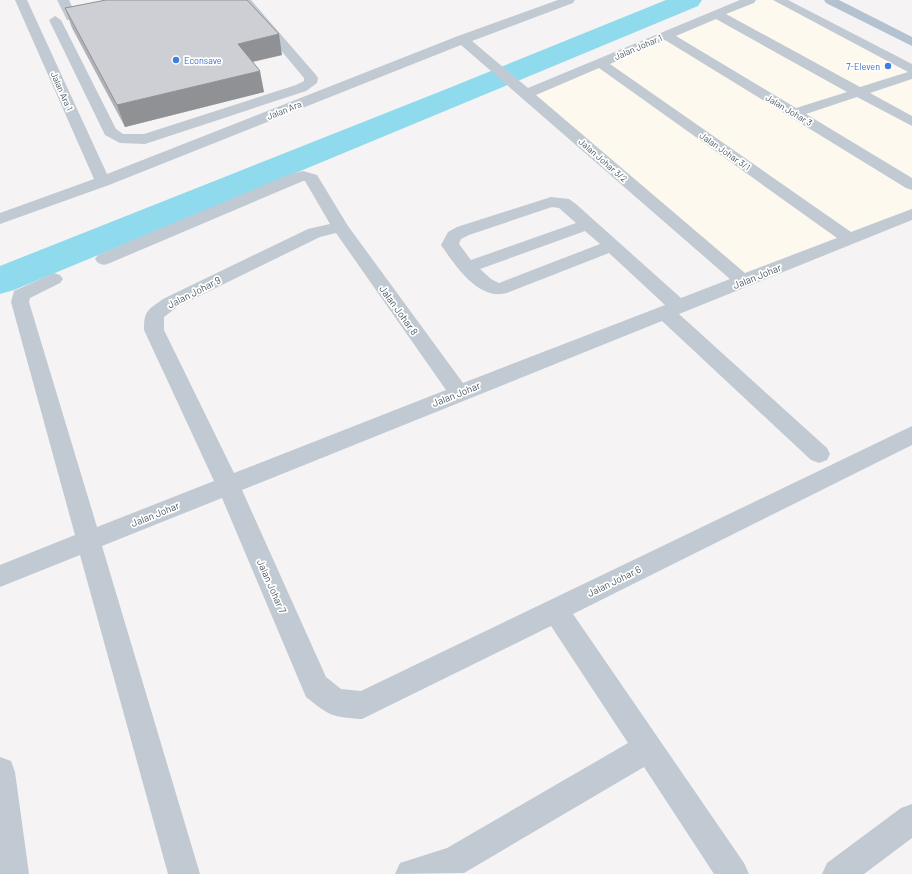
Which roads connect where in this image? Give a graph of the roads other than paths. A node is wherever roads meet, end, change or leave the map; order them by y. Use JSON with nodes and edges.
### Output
{"nodes":[{"id":1,"x":21,"y":0,"type":"edge"},
{"id":2,"x":63,"y":0,"type":"edge"},
{"id":3,"x":245,"y":0,"type":"edge"},
{"id":4,"x":568,"y":0,"type":"edge"},
{"id":5,"x":750,"y":0,"type":"edge"},
{"id":6,"x":780,"y":0,"type":"edge"},
{"id":7,"x":830,"y":0,"type":"edge"},
{"id":8,"x":717,"y":14,"type":"junction"},
{"id":9,"x":84,"y":15,"type":"edge"},
{"id":10,"x":71,"y":17,"type":"junction"},
{"id":11,"x":55,"y":20,"type":"junction"},
{"id":12,"x":32,"y":24,"type":"junction"},
{"id":13,"x":666,"y":35,"type":"junction"},
{"id":14,"x":912,"y":42,"type":"edge"},
{"id":15,"x":467,"y":44,"type":"junction"},
{"id":16,"x":600,"y":63,"type":"junction"},
{"id":17,"x":912,"y":69,"type":"edge"},
{"id":18,"x":912,"y":75,"type":"edge"},
{"id":19,"x":522,"y":91,"type":"junction"},
{"id":20,"x":861,"y":92,"type":"junction"},
{"id":21,"x":796,"y":114,"type":"junction"},
{"id":22,"x":912,"y":122,"type":"edge"},
{"id":23,"x":103,"y":182,"type":"junction"},
{"id":24,"x":912,"y":185,"type":"edge"},
{"id":25,"x":912,"y":214,"type":"edge"},
{"id":26,"x":0,"y":219,"type":"edge"},
{"id":27,"x":588,"y":224,"type":"junction"},
{"id":28,"x":340,"y":226,"type":"junction"},
{"id":29,"x":850,"y":239,"type":"junction"},
{"id":30,"x":612,"y":246,"type":"junction"},
{"id":31,"x":104,"y":259,"type":"dead end"},
{"id":32,"x":469,"y":267,"type":"junction"},
{"id":33,"x":54,"y":279,"type":"dead end"},
{"id":34,"x":743,"y":281,"type":"junction"},
{"id":35,"x":672,"y":309,"type":"junction"},
{"id":36,"x":459,"y":393,"type":"junction"},
{"id":37,"x":912,"y":435,"type":"edge"},
{"id":38,"x":820,"y":454,"type":"dead end"},
{"id":39,"x":228,"y":485,"type":"junction"},
{"id":40,"x":88,"y":541,"type":"junction"},
{"id":41,"x":0,"y":576,"type":"edge"},
{"id":42,"x":555,"y":610,"type":"junction"},
{"id":43,"x":316,"y":687,"type":"joint"},
{"id":44,"x":648,"y":748,"type":"junction"},
{"id":45,"x":0,"y":772,"type":"edge"},
{"id":46,"x":912,"y":819,"type":"edge"},
{"id":47,"x":13,"y":874,"type":"edge"},
{"id":48,"x":184,"y":874,"type":"edge"},
{"id":49,"x":411,"y":874,"type":"edge"},
{"id":50,"x":733,"y":874,"type":"edge"},
{"id":51,"x":838,"y":874,"type":"edge"}],
"edges":[{"from":1,"to":12,"type":"street","name":"Jalan Ara 1"},
{"from":2,"to":10,"type":"street"},
{"from":3,"to":11,"type":"street"},
{"from":4,"to":15,"type":"street","name":"Jalan Ara"},
{"from":5,"to":8,"type":"street","name":"Jalan Johar 1"},
{"from":6,"to":17,"type":"street"},
{"from":7,"to":14,"type":"main road"},
{"from":8,"to":13,"type":"street","name":"Jalan Johar 1"},
{"from":8,"to":20,"type":"street"},
{"from":9,"to":10,"type":"street"},
{"from":10,"to":11,"type":"street"},
{"from":11,"to":12,"type":"street"},
{"from":12,"to":23,"type":"street","name":"Jalan Ara 1"},
{"from":13,"to":16,"type":"street","name":"Jalan Johar 1"},
{"from":13,"to":21,"type":"street","name":"Jalan Johar 3"},
{"from":15,"to":19,"type":"street","name":"Jalan Johar 3/2"},
{"from":15,"to":23,"type":"street","name":"Jalan Ara"},
{"from":16,"to":19,"type":"street","name":"Jalan Johar 1"},
{"from":16,"to":29,"type":"street","name":"Jalan Johar 3/1"},
{"from":18,"to":20,"type":"street"},
{"from":19,"to":34,"type":"street","name":"Jalan Johar 3/2"},
{"from":20,"to":21,"type":"street"},
{"from":20,"to":22,"type":"street"},
{"from":21,"to":24,"type":"street","name":"Jalan Johar 3"},
{"from":23,"to":26,"type":"street","name":"Jalan Ara"},
{"from":25,"to":29,"type":"street","name":"Jalan Johar"},
{"from":27,"to":30,"type":"street"},
{"from":27,"to":32,"type":"street"},
{"from":27,"to":32,"type":"street"},
{"from":28,"to":31,"type":"street","name":"Jalan Johar 8"},
{"from":28,"to":36,"type":"street","name":"Jalan Johar 8"},
{"from":28,"to":39,"type":"street","name":"Jalan Johar 9"},
{"from":29,"to":34,"type":"street","name":"Jalan Johar"},
{"from":30,"to":32,"type":"street"},
{"from":30,"to":35,"type":"street"},
{"from":33,"to":40,"type":"street"},
{"from":34,"to":35,"type":"street","name":"Jalan Johar"},
{"from":35,"to":36,"type":"street","name":"Jalan Johar"},
{"from":35,"to":38,"type":"street"},
{"from":36,"to":39,"type":"street","name":"Jalan Johar"},
{"from":37,"to":42,"type":"street","name":"Jalan Johar 6"},
{"from":39,"to":40,"type":"street","name":"Jalan Johar"},
{"from":39,"to":43,"type":"street","name":"Jalan Johar 7"},
{"from":40,"to":41,"type":"street","name":"Jalan Johar"},
{"from":40,"to":48,"type":"street"},
{"from":42,"to":43,"type":"street","name":"Jalan Johar 6"},
{"from":42,"to":44,"type":"street"},
{"from":44,"to":49,"type":"street"},
{"from":44,"to":50,"type":"street"},
{"from":45,"to":47,"type":"street"},
{"from":46,"to":51,"type":"street"}]}
